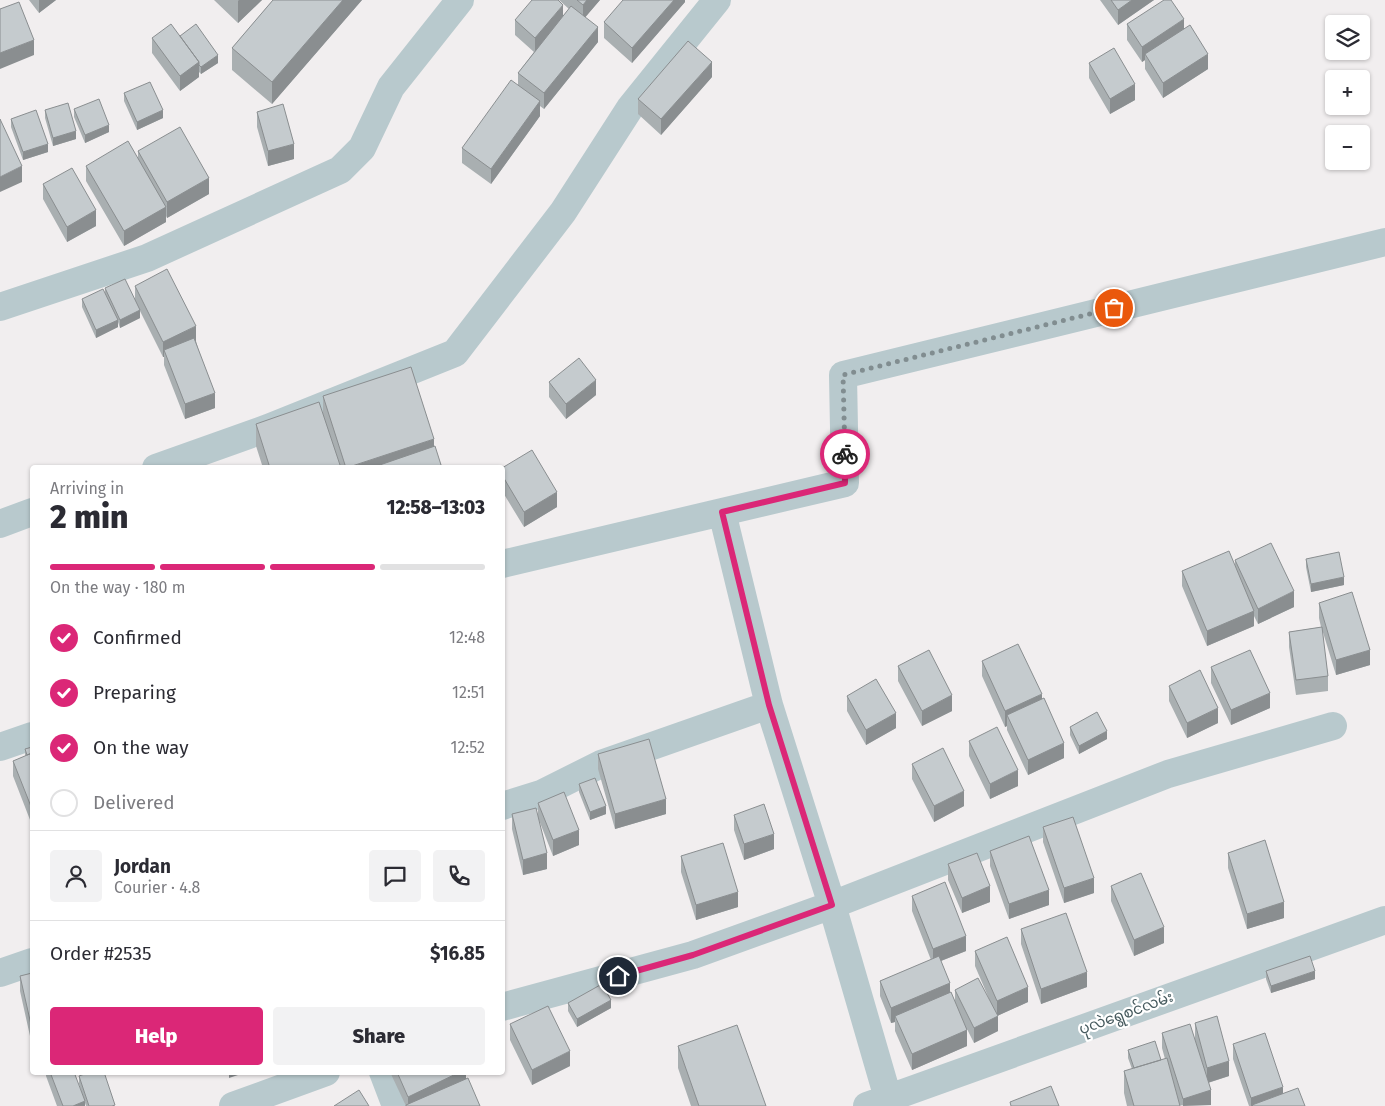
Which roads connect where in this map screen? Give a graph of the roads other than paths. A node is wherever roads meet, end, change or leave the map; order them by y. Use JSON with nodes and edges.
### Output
{"nodes":[{"id":1,"x":460,"y":0,"type":"edge"},
{"id":2,"x":717,"y":0,"type":"edge"},
{"id":3,"x":1385,"y":242,"type":"edge"},
{"id":4,"x":0,"y":307,"type":"edge"},
{"id":5,"x":164,"y":465,"type":"edge"},
{"id":6,"x":722,"y":512,"type":"junction"},
{"id":7,"x":30,"y":513,"type":"edge"},
{"id":8,"x":0,"y":524,"type":"edge"},
{"id":9,"x":505,"y":563,"type":"edge"},
{"id":10,"x":769,"y":705,"type":"junction"},
{"id":11,"x":1333,"y":726,"type":"dead end"},
{"id":12,"x":30,"y":737,"type":"edge"},
{"id":13,"x":0,"y":747,"type":"edge"},
{"id":14,"x":505,"y":805,"type":"edge"},
{"id":15,"x":832,"y":905,"type":"junction"},
{"id":16,"x":1385,"y":920,"type":"edge"},
{"id":17,"x":30,"y":963,"type":"edge"},
{"id":18,"x":0,"y":973,"type":"edge"},
{"id":19,"x":505,"y":1006,"type":"edge"},
{"id":20,"x":318,"y":1075,"type":"edge"},
{"id":21,"x":384,"y":1075,"type":"edge"},
{"id":22,"x":878,"y":1102,"type":"edge"},
{"id":23,"x":233,"y":1106,"type":"edge"},
{"id":24,"x":396,"y":1106,"type":"edge"}],
"edges":[{"from":1,"to":4,"type":"street"},
{"from":2,"to":5,"type":"street"},
{"from":3,"to":6,"type":"street"},
{"from":6,"to":9,"type":"street"},
{"from":6,"to":10,"type":"street"},
{"from":7,"to":8,"type":"street"},
{"from":10,"to":14,"type":"street"},
{"from":10,"to":15,"type":"street"},
{"from":11,"to":15,"type":"street"},
{"from":12,"to":13,"type":"street"},
{"from":15,"to":19,"type":"street"},
{"from":15,"to":22,"type":"street"},
{"from":16,"to":22,"type":"street","name":"ပုလဲရွေစင်လမ်း"},
{"from":17,"to":18,"type":"street"},
{"from":20,"to":23,"type":"street"},
{"from":21,"to":24,"type":"street"}]}
